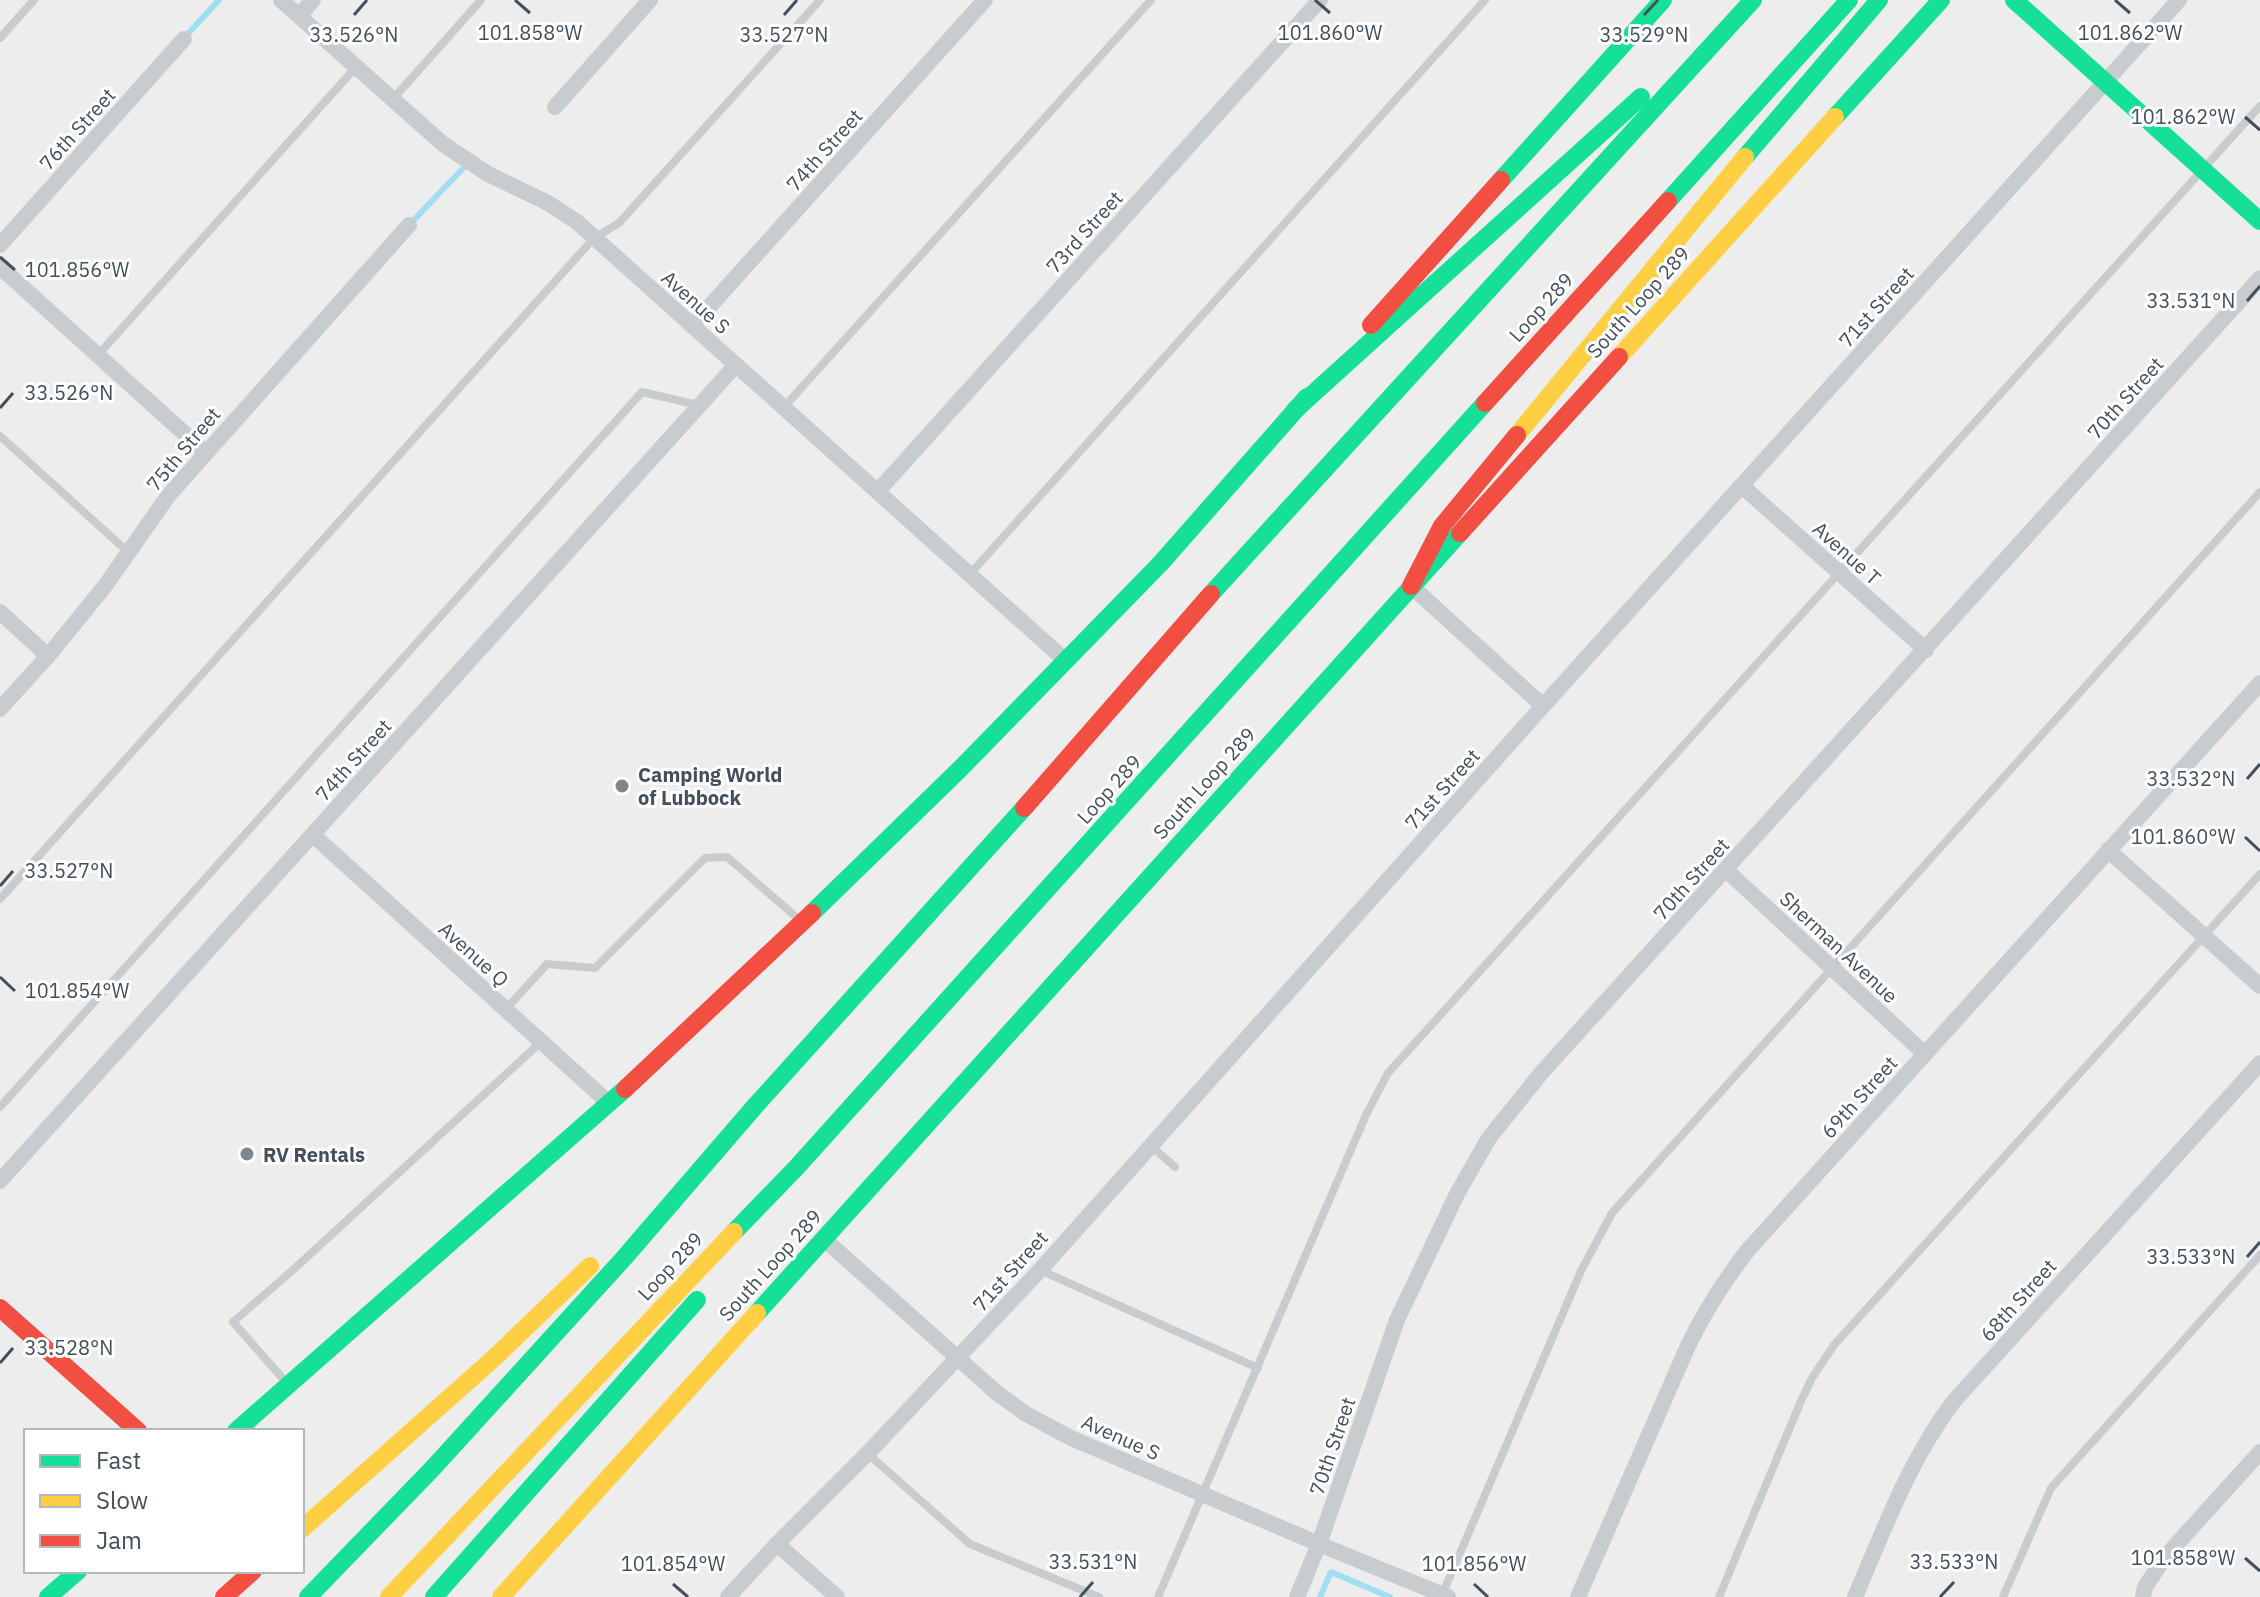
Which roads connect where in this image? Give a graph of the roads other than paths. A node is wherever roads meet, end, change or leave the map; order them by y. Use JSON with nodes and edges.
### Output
{"nodes":[{"id":1,"x":34,"y":0,"type":"edge"},
{"id":2,"x":281,"y":0,"type":"edge"},
{"id":3,"x":313,"y":0,"type":"edge"},
{"id":4,"x":481,"y":0,"type":"edge"},
{"id":5,"x":650,"y":0,"type":"edge"},
{"id":6,"x":820,"y":0,"type":"edge"},
{"id":7,"x":985,"y":0,"type":"edge"},
{"id":8,"x":1151,"y":0,"type":"edge"},
{"id":9,"x":1320,"y":0,"type":"edge"},
{"id":10,"x":1485,"y":0,"type":"edge"},
{"id":11,"x":1663,"y":0,"type":"edge"},
{"id":12,"x":1752,"y":0,"type":"edge"},
{"id":13,"x":1849,"y":0,"type":"edge"},
{"id":14,"x":1879,"y":0,"type":"edge"},
{"id":15,"x":1941,"y":0,"type":"edge"},
{"id":16,"x":2014,"y":0,"type":"edge"},
{"id":17,"x":2179,"y":0,"type":"edge"},
{"id":18,"x":299,"y":16,"type":"junction"},
{"id":19,"x":0,"y":38,"type":"edge"},
{"id":20,"x":184,"y":39,"type":"dead end"},
{"id":21,"x":356,"y":67,"type":"junction"},
{"id":22,"x":2105,"y":82,"type":"junction"},
{"id":23,"x":392,"y":99,"type":"junction"},
{"id":24,"x":2260,"y":106,"type":"edge"},
{"id":25,"x":555,"y":107,"type":"dead end"},
{"id":26,"x":2202,"y":169,"type":"junction"},
{"id":27,"x":2260,"y":221,"type":"edge"},
{"id":28,"x":409,"y":225,"type":"dead end"},
{"id":29,"x":594,"y":238,"type":"junction"},
{"id":30,"x":0,"y":245,"type":"edge"},
{"id":31,"x":0,"y":267,"type":"edge"},
{"id":32,"x":2260,"y":278,"type":"edge"},
{"id":33,"x":692,"y":326,"type":"junction"},
{"id":34,"x":98,"y":355,"type":"junction"},
{"id":35,"x":736,"y":365,"type":"junction"},
{"id":36,"x":699,"y":405,"type":"junction"},
{"id":37,"x":784,"y":407,"type":"junction"},
{"id":38,"x":1295,"y":410,"type":"junction"},
{"id":39,"x":0,"y":436,"type":"edge"},
{"id":40,"x":205,"y":452,"type":"junction"},
{"id":41,"x":1742,"y":486,"type":"junction"},
{"id":42,"x":878,"y":491,"type":"junction"},
{"id":43,"x":2260,"y":492,"type":"edge"},
{"id":44,"x":128,"y":552,"type":"junction"},
{"id":45,"x":1839,"y":572,"type":"junction"},
{"id":46,"x":970,"y":575,"type":"junction"},
{"id":47,"x":1411,"y":586,"type":"junction"},
{"id":48,"x":0,"y":612,"type":"edge"},
{"id":49,"x":1926,"y":650,"type":"junction"},
{"id":50,"x":48,"y":656,"type":"junction"},
{"id":51,"x":1066,"y":661,"type":"junction"},
{"id":52,"x":2260,"y":683,"type":"edge"},
{"id":53,"x":1543,"y":706,"type":"junction"},
{"id":54,"x":0,"y":709,"type":"edge"},
{"id":55,"x":313,"y":835,"type":"junction"},
{"id":56,"x":2108,"y":850,"type":"junction"},
{"id":57,"x":1726,"y":870,"type":"junction"},
{"id":58,"x":2260,"y":874,"type":"edge"},
{"id":59,"x":0,"y":899,"type":"edge"},
{"id":60,"x":803,"y":923,"type":"junction"},
{"id":61,"x":2204,"y":936,"type":"junction"},
{"id":62,"x":1832,"y":968,"type":"junction"},
{"id":63,"x":2260,"y":986,"type":"edge"},
{"id":64,"x":506,"y":1010,"type":"junction"},
{"id":65,"x":541,"y":1042,"type":"junction"},
{"id":66,"x":1925,"y":1054,"type":"junction"},
{"id":67,"x":2260,"y":1063,"type":"edge"},
{"id":68,"x":609,"y":1103,"type":"junction"},
{"id":69,"x":756,"y":1105,"type":"junction"},
{"id":70,"x":0,"y":1107,"type":"edge"},
{"id":71,"x":1150,"y":1145,"type":"junction"},
{"id":72,"x":1175,"y":1167,"type":"dead end"},
{"id":73,"x":796,"y":1168,"type":"junction"},
{"id":74,"x":0,"y":1181,"type":"edge"},
{"id":75,"x":824,"y":1239,"type":"junction"},
{"id":76,"x":744,"y":1247,"type":"dead end"},
{"id":77,"x":2260,"y":1255,"type":"edge"},
{"id":78,"x":1040,"y":1270,"type":"junction"},
{"id":79,"x":713,"y":1282,"type":"dead end"},
{"id":80,"x":0,"y":1308,"type":"edge"},
{"id":81,"x":958,"y":1358,"type":"junction"},
{"id":82,"x":1258,"y":1368,"type":"junction"},
{"id":83,"x":289,"y":1385,"type":"junction"},
{"id":84,"x":136,"y":1429,"type":"edge"},
{"id":85,"x":238,"y":1429,"type":"edge"},
{"id":86,"x":2260,"y":1452,"type":"edge"},
{"id":87,"x":868,"y":1453,"type":"junction"},
{"id":88,"x":1202,"y":1494,"type":"junction"},
{"id":89,"x":304,"y":1527,"type":"edge"},
{"id":90,"x":777,"y":1544,"type":"junction"},
{"id":91,"x":1319,"y":1544,"type":"junction"},
{"id":92,"x":76,"y":1573,"type":"edge"},
{"id":93,"x":251,"y":1573,"type":"edge"},
{"id":94,"x":1444,"y":1596,"type":"edge"},
{"id":95,"x":48,"y":1597,"type":"edge"},
{"id":96,"x":224,"y":1597,"type":"edge"},
{"id":97,"x":308,"y":1597,"type":"edge"},
{"id":98,"x":389,"y":1597,"type":"edge"},
{"id":99,"x":434,"y":1597,"type":"edge"},
{"id":100,"x":501,"y":1597,"type":"edge"},
{"id":101,"x":728,"y":1597,"type":"edge"},
{"id":102,"x":837,"y":1597,"type":"edge"},
{"id":103,"x":1099,"y":1597,"type":"edge"},
{"id":104,"x":1158,"y":1597,"type":"edge"},
{"id":105,"x":1297,"y":1597,"type":"edge"},
{"id":106,"x":1578,"y":1597,"type":"edge"},
{"id":107,"x":1719,"y":1597,"type":"edge"},
{"id":108,"x":1855,"y":1597,"type":"edge"},
{"id":109,"x":2003,"y":1597,"type":"edge"},
{"id":110,"x":2143,"y":1597,"type":"edge"}],
"edges":[{"from":1,"to":19,"type":"lane"},
{"from":2,"to":18,"type":"street","name":"Avenue S"},
{"from":3,"to":18,"type":"street"},
{"from":4,"to":23,"type":"lane"},
{"from":5,"to":25,"type":"street"},
{"from":6,"to":29,"type":"lane"},
{"from":7,"to":33,"type":"street","name":"74th Street"},
{"from":8,"to":37,"type":"lane"},
{"from":9,"to":42,"type":"street","name":"73rd Street"},
{"from":10,"to":46,"type":"lane"},
{"from":11,"to":38,"type":"main road"},
{"from":12,"to":38,"type":"main road"},
{"from":12,"to":69,"type":"main road","name":"Loop 289"},
{"from":13,"to":73,"type":"main road","name":"Loop 289"},
{"from":14,"to":47,"type":"main road"},
{"from":15,"to":47,"type":"main road","name":"South Loop 289"},
{"from":16,"to":22,"type":"main road"},
{"from":17,"to":22,"type":"street","name":"71st Street"},
{"from":18,"to":21,"type":"street","name":"Avenue S"},
{"from":20,"to":30,"type":"street","name":"76th Street"},
{"from":21,"to":23,"type":"street","name":"Avenue S"},
{"from":21,"to":34,"type":"lane"},
{"from":22,"to":26,"type":"main road"},
{"from":22,"to":41,"type":"street","name":"71st Street"},
{"from":23,"to":29,"type":"street","name":"Avenue S"},
{"from":24,"to":26,"type":"lane"},
{"from":26,"to":27,"type":"main road"},
{"from":26,"to":45,"type":"lane"},
{"from":28,"to":40,"type":"street","name":"75th Street"},
{"from":29,"to":33,"type":"street","name":"Avenue S"},
{"from":29,"to":59,"type":"lane"},
{"from":31,"to":34,"type":"street"},
{"from":32,"to":49,"type":"street","name":"70th Street"},
{"from":33,"to":35,"type":"street","name":"Avenue S"},
{"from":34,"to":40,"type":"street"},
{"from":35,"to":36,"type":"street","name":"74th Street"},
{"from":35,"to":37,"type":"street","name":"Avenue S"},
{"from":36,"to":55,"type":"street","name":"74th Street"},
{"from":36,"to":70,"type":"lane"},
{"from":37,"to":42,"type":"street","name":"Avenue S"},
{"from":38,"to":51,"type":"main road"},
{"from":39,"to":44,"type":"lane"},
{"from":40,"to":44,"type":"street","name":"75th Street"},
{"from":41,"to":45,"type":"street","name":"Avenue T"},
{"from":41,"to":53,"type":"street","name":"71st Street"},
{"from":42,"to":46,"type":"street","name":"Avenue S"},
{"from":43,"to":62,"type":"lane"},
{"from":44,"to":50,"type":"street","name":"75th Street"},
{"from":45,"to":49,"type":"street","name":"Avenue T"},
{"from":45,"to":82,"type":"lane"},
{"from":46,"to":51,"type":"street","name":"Avenue S"},
{"from":47,"to":53,"type":"street"},
{"from":47,"to":75,"type":"main road","name":"South Loop 289"},
{"from":48,"to":50,"type":"street"},
{"from":49,"to":57,"type":"street","name":"70th Street"},
{"from":50,"to":54,"type":"street","name":"75th Street"},
{"from":51,"to":60,"type":"main road"},
{"from":52,"to":56,"type":"street","name":"69th Street"},
{"from":53,"to":71,"type":"street","name":"71st Street"},
{"from":55,"to":64,"type":"street","name":"Avenue Q"},
{"from":55,"to":74,"type":"street","name":"74th Street"},
{"from":56,"to":61,"type":"street"},
{"from":56,"to":66,"type":"street","name":"69th Street"},
{"from":57,"to":62,"type":"street","name":"Sherman Avenue"},
{"from":57,"to":91,"type":"street","name":"70th Street"},
{"from":58,"to":61,"type":"lane"},
{"from":60,"to":64,"type":"lane"},
{"from":60,"to":68,"type":"main road"},
{"from":61,"to":63,"type":"street"},
{"from":61,"to":107,"type":"lane"},
{"from":62,"to":66,"type":"street","name":"Sherman Avenue"},
{"from":62,"to":94,"type":"lane"},
{"from":64,"to":65,"type":"street","name":"Avenue Q"},
{"from":65,"to":68,"type":"street","name":"Avenue Q"},
{"from":65,"to":83,"type":"lane"},
{"from":66,"to":106,"type":"street","name":"69th Street"},
{"from":67,"to":108,"type":"street","name":"68th Street"},
{"from":68,"to":83,"type":"main road"},
{"from":69,"to":89,"type":"main road"},
{"from":69,"to":97,"type":"main road","name":"Loop 289"},
{"from":71,"to":72,"type":"lane"},
{"from":71,"to":78,"type":"street","name":"71st Street"},
{"from":73,"to":76,"type":"main road"},
{"from":73,"to":98,"type":"main road","name":"Loop 289"},
{"from":75,"to":81,"type":"street","name":"Avenue S"},
{"from":75,"to":100,"type":"main road","name":"South Loop 289"},
{"from":77,"to":109,"type":"lane"},
{"from":78,"to":81,"type":"street","name":"71st Street"},
{"from":78,"to":82,"type":"lane"},
{"from":79,"to":99,"type":"main road"},
{"from":80,"to":84,"type":"main road"},
{"from":81,"to":87,"type":"street","name":"71st Street"},
{"from":81,"to":88,"type":"street","name":"Avenue S"},
{"from":82,"to":88,"type":"lane"},
{"from":83,"to":85,"type":"main road"},
{"from":86,"to":110,"type":"street"},
{"from":87,"to":90,"type":"street","name":"71st Street"},
{"from":87,"to":103,"type":"lane"},
{"from":88,"to":91,"type":"street","name":"Avenue S"},
{"from":88,"to":104,"type":"lane"},
{"from":90,"to":101,"type":"street","name":"71st Street"},
{"from":90,"to":102,"type":"street"},
{"from":91,"to":94,"type":"street","name":"Avenue S"},
{"from":91,"to":105,"type":"street","name":"70th Street"},
{"from":92,"to":95,"type":"main road"},
{"from":93,"to":96,"type":"main road"}]}
